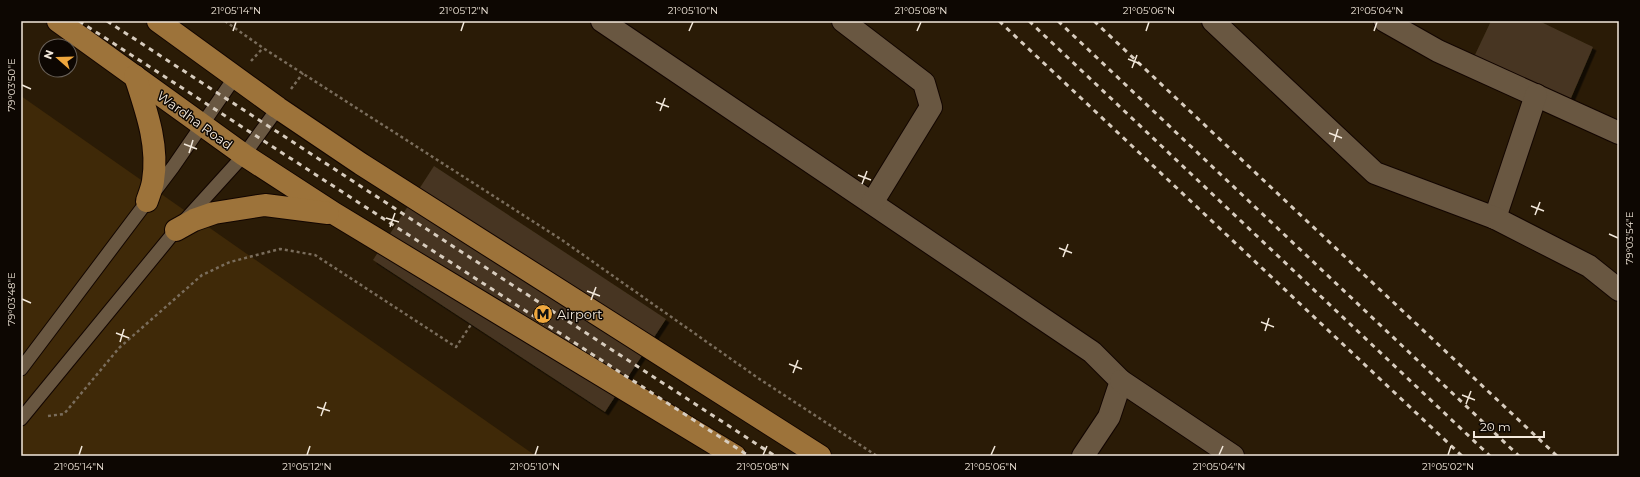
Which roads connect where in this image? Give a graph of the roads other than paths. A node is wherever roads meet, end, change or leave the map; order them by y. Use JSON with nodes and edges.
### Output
{"nodes":[{"id":1,"x":58,"y":21,"type":"edge"},
{"id":2,"x":158,"y":21,"type":"edge"},
{"id":3,"x":602,"y":21,"type":"edge"},
{"id":4,"x":844,"y":21,"type":"edge"},
{"id":5,"x":1213,"y":21,"type":"edge"},
{"id":6,"x":1385,"y":21,"type":"edge"},
{"id":7,"x":135,"y":76,"type":"junction"},
{"id":8,"x":235,"y":77,"type":"junction"},
{"id":9,"x":1536,"y":96,"type":"junction"},
{"id":10,"x":278,"y":108,"type":"junction"},
{"id":11,"x":202,"y":125,"type":"junction"},
{"id":12,"x":1619,"y":133,"type":"edge"},
{"id":13,"x":244,"y":155,"type":"junction"},
{"id":14,"x":147,"y":202,"type":"junction"},
{"id":15,"x":872,"y":203,"type":"junction"},
{"id":16,"x":335,"y":214,"type":"junction"},
{"id":17,"x":1495,"y":218,"type":"junction"},
{"id":18,"x":176,"y":230,"type":"junction"},
{"id":19,"x":1619,"y":290,"type":"edge"},
{"id":20,"x":21,"y":369,"type":"edge"},
{"id":21,"x":1121,"y":381,"type":"junction"},
{"id":22,"x":22,"y":419,"type":"edge"},
{"id":23,"x":735,"y":456,"type":"edge"},
{"id":24,"x":820,"y":456,"type":"edge"},
{"id":25,"x":1083,"y":456,"type":"edge"},
{"id":26,"x":1233,"y":456,"type":"edge"}],
"edges":[{"from":1,"to":7,"type":"highway","name":"Wardha Road"},
{"from":2,"to":8,"type":"highway"},
{"from":3,"to":15,"type":"street"},
{"from":4,"to":15,"type":"street"},
{"from":5,"to":17,"type":"street"},
{"from":6,"to":9,"type":"street"},
{"from":7,"to":11,"type":"highway","name":"Wardha Road"},
{"from":7,"to":14,"type":"highway"},
{"from":8,"to":10,"type":"highway"},
{"from":8,"to":11,"type":"lane"},
{"from":9,"to":12,"type":"street"},
{"from":9,"to":17,"type":"street"},
{"from":10,"to":13,"type":"lane"},
{"from":10,"to":24,"type":"highway"},
{"from":11,"to":13,"type":"highway","name":"Wardha Road"},
{"from":11,"to":14,"type":"lane"},
{"from":13,"to":16,"type":"highway","name":"Wardha Road"},
{"from":13,"to":18,"type":"lane"},
{"from":14,"to":20,"type":"lane"},
{"from":15,"to":21,"type":"street"},
{"from":16,"to":18,"type":"highway"},
{"from":16,"to":23,"type":"highway","name":"Wardha Road"},
{"from":17,"to":19,"type":"street"},
{"from":18,"to":22,"type":"lane"},
{"from":21,"to":25,"type":"street"},
{"from":21,"to":26,"type":"street"}]}
